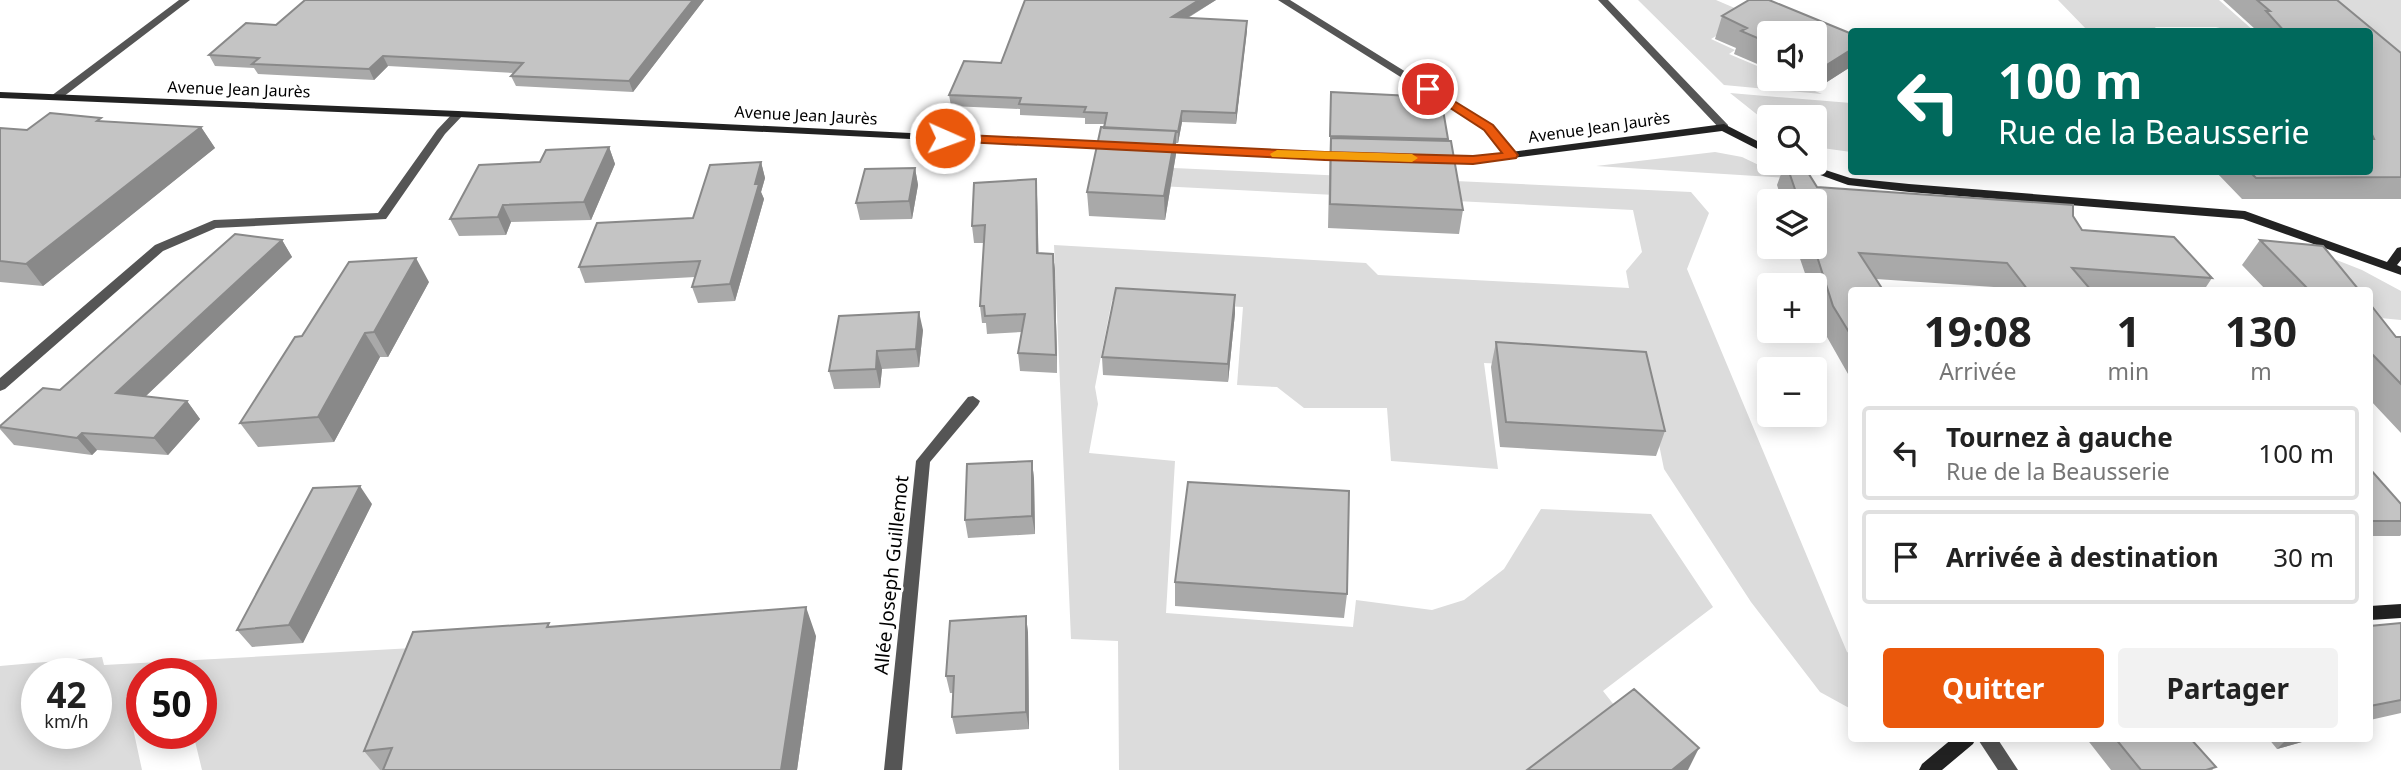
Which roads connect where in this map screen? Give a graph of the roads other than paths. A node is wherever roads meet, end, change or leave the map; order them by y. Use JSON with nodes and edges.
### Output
{"nodes":[{"id":1,"x":185,"y":0,"type":"edge"},
{"id":2,"x":1283,"y":0,"type":"edge"},
{"id":3,"x":1603,"y":0,"type":"edge"},
{"id":4,"x":0,"y":95,"type":"edge"},
{"id":5,"x":55,"y":97,"type":"junction"},
{"id":6,"x":458,"y":114,"type":"junction"},
{"id":7,"x":1724,"y":127,"type":"junction"},
{"id":8,"x":1757,"y":145,"type":"edge"},
{"id":9,"x":1133,"y":147,"type":"edge"},
{"id":10,"x":1147,"y":147,"type":"edge"},
{"id":11,"x":1511,"y":155,"type":"junction"},
{"id":12,"x":1355,"y":157,"type":"edge"},
{"id":13,"x":1420,"y":159,"type":"edge"},
{"id":14,"x":1827,"y":174,"type":"edge"},
{"id":15,"x":2401,"y":251,"type":"edge"},
{"id":16,"x":2396,"y":268,"type":"edge"},
{"id":17,"x":0,"y":386,"type":"edge"},
{"id":18,"x":973,"y":401,"type":"dead end"},
{"id":19,"x":2401,"y":611,"type":"edge"},
{"id":20,"x":2373,"y":613,"type":"edge"},
{"id":21,"x":1961,"y":742,"type":"edge"},
{"id":22,"x":1989,"y":742,"type":"edge"},
{"id":23,"x":893,"y":770,"type":"edge"},
{"id":24,"x":1928,"y":770,"type":"edge"},
{"id":25,"x":2008,"y":770,"type":"edge"}],
"edges":[{"from":1,"to":5,"type":"street"},
{"from":2,"to":11,"type":"street"},
{"from":3,"to":7,"type":"street"},
{"from":4,"to":5,"type":"main road","name":"Avenue Jean Jaurès"},
{"from":5,"to":6,"type":"main road","name":"Avenue Jean Jaurès"},
{"from":6,"to":9,"type":"main road","name":"Avenue Jean Jaurès"},
{"from":6,"to":17,"type":"street"},
{"from":7,"to":8,"type":"main road"},
{"from":7,"to":11,"type":"main road","name":"Avenue Jean Jaurès"},
{"from":10,"to":12,"type":"main road"},
{"from":11,"to":13,"type":"main road","name":"Avenue Jean Jaurès"},
{"from":14,"to":16,"type":"main road"},
{"from":15,"to":16,"type":"main road"},
{"from":18,"to":23,"type":"street","name":"Allée Joseph Guillemot"},
{"from":19,"to":20,"type":"main road"},
{"from":21,"to":24,"type":"main road"},
{"from":22,"to":25,"type":"street"}]}
